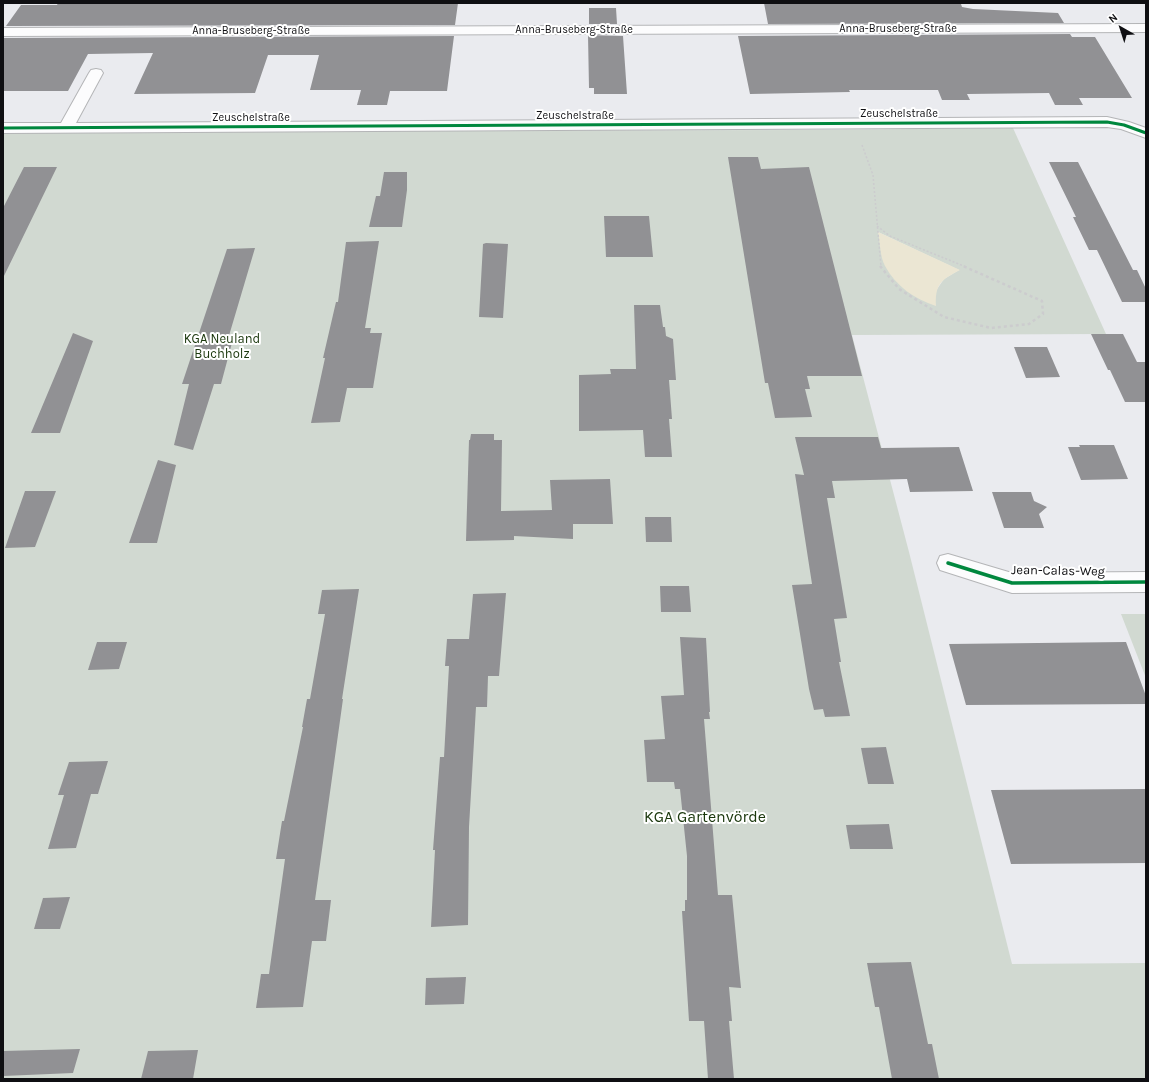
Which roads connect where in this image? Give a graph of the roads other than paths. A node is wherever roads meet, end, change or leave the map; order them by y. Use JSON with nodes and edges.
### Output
{"nodes":[{"id":1,"x":1146,"y":28,"type":"edge"},
{"id":2,"x":3,"y":32,"type":"edge"},
{"id":3,"x":96,"y":73,"type":"dead end"},
{"id":4,"x":3,"y":128,"type":"edge"},
{"id":5,"x":66,"y":128,"type":"junction"},
{"id":6,"x":1146,"y":133,"type":"edge"},
{"id":7,"x":948,"y":563,"type":"dead end"},
{"id":8,"x":1146,"y":582,"type":"edge"}],
"edges":[{"from":1,"to":2,"type":"street","name":"Anna-Bruseberg-Straße"},
{"from":3,"to":5,"type":"street"},
{"from":4,"to":5,"type":"street","name":"Zeuschelstraße"},
{"from":5,"to":6,"type":"street","name":"Zeuschelstraße"},
{"from":7,"to":8,"type":"street","name":"Jean-Calas-Weg"}]}
